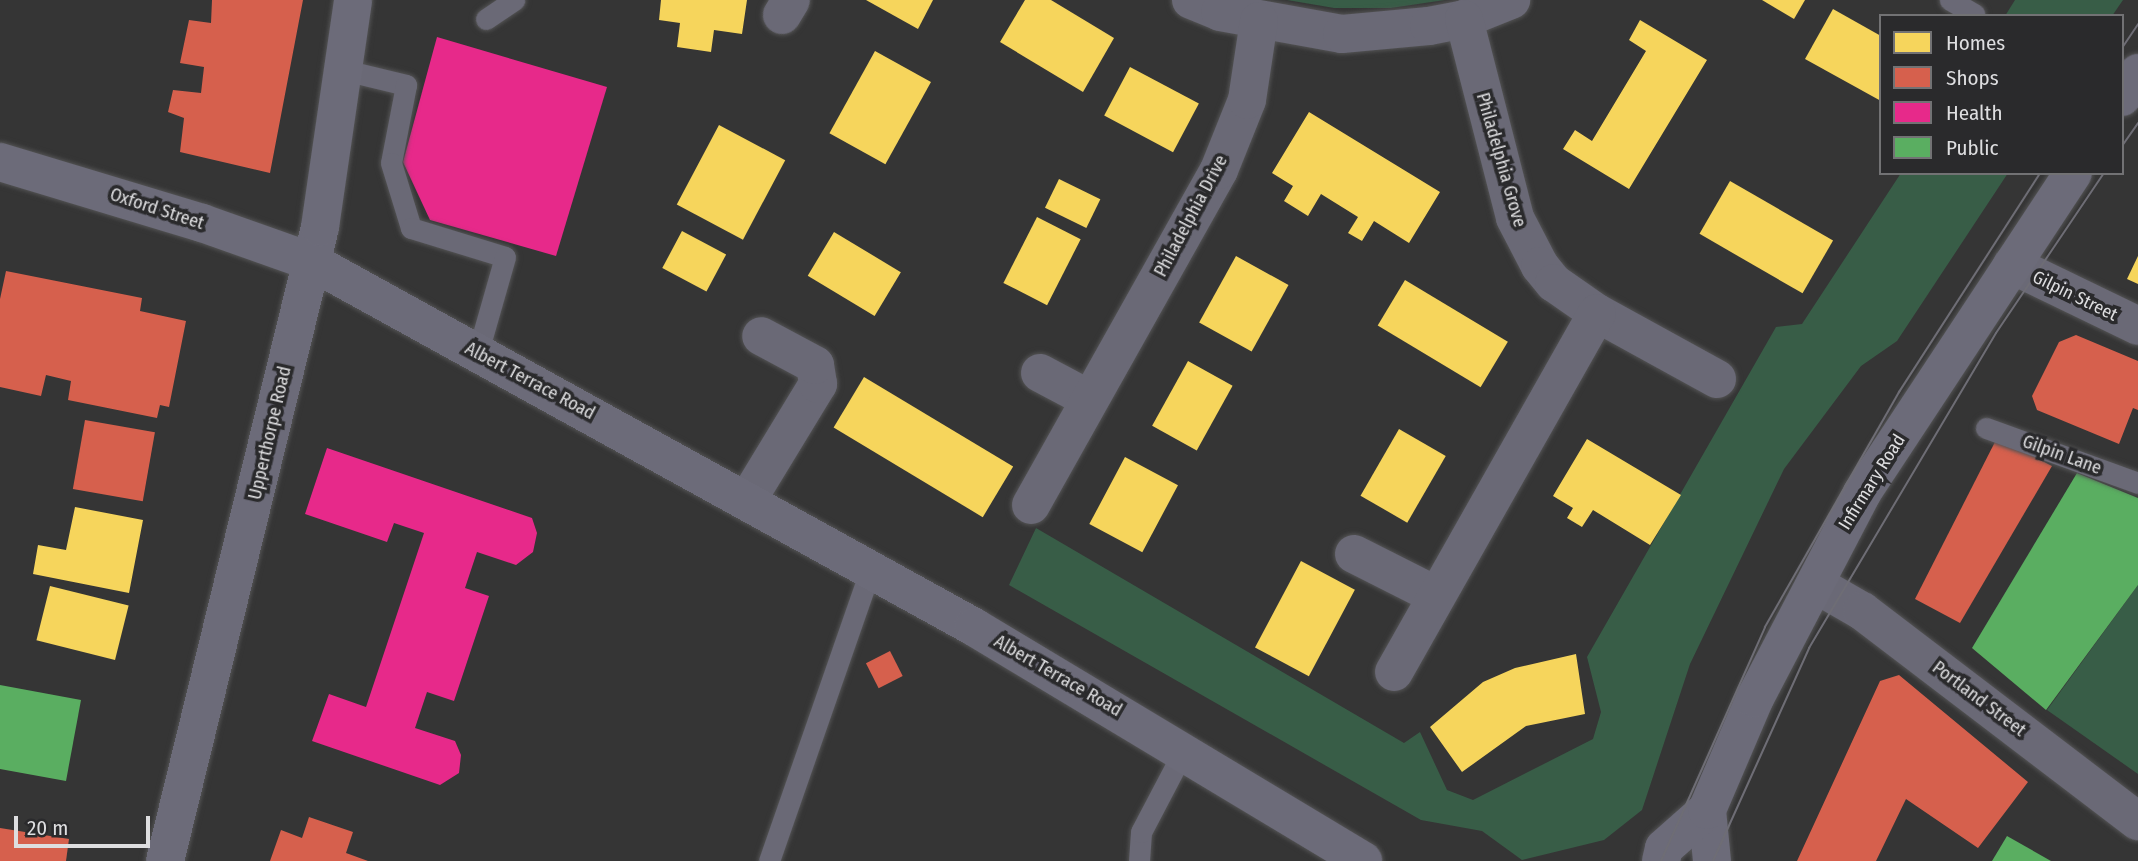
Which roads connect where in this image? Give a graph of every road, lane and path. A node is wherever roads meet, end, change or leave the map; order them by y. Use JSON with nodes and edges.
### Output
{"nodes":[{"id":1,"x":353,"y":0,"type":"edge"},
{"id":2,"x":514,"y":0,"type":"edge"},
{"id":3,"x":1191,"y":0,"type":"edge"},
{"id":4,"x":1511,"y":0,"type":"edge"},
{"id":5,"x":1950,"y":0,"type":"edge"},
{"id":6,"x":1974,"y":14,"type":"edge"},
{"id":7,"x":486,"y":19,"type":"dead end"},
{"id":8,"x":1464,"y":19,"type":"junction"},
{"id":9,"x":1259,"y":21,"type":"junction"},
{"id":10,"x":344,"y":70,"type":"junction"},
{"id":11,"x":2138,"y":73,"type":"edge"},
{"id":12,"x":2124,"y":94,"type":"edge"},
{"id":13,"x":0,"y":162,"type":"edge"},
{"id":14,"x":2072,"y":175,"type":"edge"},
{"id":15,"x":312,"y":262,"type":"junction"},
{"id":16,"x":2012,"y":265,"type":"junction"},
{"id":17,"x":1597,"y":313,"type":"junction"},
{"id":18,"x":2138,"y":326,"type":"edge"},
{"id":19,"x":761,"y":337,"type":"dead end"},
{"id":20,"x":478,"y":352,"type":"junction"},
{"id":21,"x":1040,"y":373,"type":"dead end"},
{"id":22,"x":1717,"y":379,"type":"dead end"},
{"id":23,"x":1089,"y":399,"type":"junction"},
{"id":24,"x":1986,"y":428,"type":"dead end"},
{"id":25,"x":2138,"y":483,"type":"edge"},
{"id":26,"x":748,"y":499,"type":"junction"},
{"id":27,"x":1031,"y":505,"type":"dead end"},
{"id":28,"x":1354,"y":554,"type":"dead end"},
{"id":29,"x":870,"y":568,"type":"junction"},
{"id":30,"x":1815,"y":584,"type":"junction"},
{"id":31,"x":1435,"y":595,"type":"junction"},
{"id":32,"x":1394,"y":672,"type":"dead end"},
{"id":33,"x":1184,"y":750,"type":"junction"},
{"id":34,"x":1707,"y":810,"type":"junction"},
{"id":35,"x":2138,"y":821,"type":"edge"},
{"id":36,"x":164,"y":861,"type":"edge"},
{"id":37,"x":769,"y":861,"type":"edge"},
{"id":38,"x":1139,"y":861,"type":"edge"},
{"id":39,"x":1363,"y":861,"type":"edge"},
{"id":40,"x":1661,"y":861,"type":"edge"},
{"id":41,"x":1712,"y":861,"type":"edge"}],
"edges":[{"from":1,"to":10,"type":"street","name":"Upperthorpe Road"},
{"from":2,"to":7,"type":"lane"},
{"from":3,"to":9,"type":"street"},
{"from":4,"to":8,"type":"street"},
{"from":5,"to":6,"type":"lane"},
{"from":8,"to":9,"type":"street"},
{"from":8,"to":17,"type":"street","name":"Philadelphia Grove"},
{"from":9,"to":23,"type":"street","name":"Philadelphia Drive"},
{"from":10,"to":15,"type":"street","name":"Upperthorpe Road"},
{"from":10,"to":20,"type":"lane"},
{"from":11,"to":12,"type":"street"},
{"from":13,"to":15,"type":"street","name":"Oxford Street"},
{"from":14,"to":16,"type":"street","name":"Infirmary Road"},
{"from":15,"to":20,"type":"street","name":"Albert Terrace Road"},
{"from":15,"to":36,"type":"street","name":"Upperthorpe Road"},
{"from":16,"to":18,"type":"street","name":"Gilpin Street"},
{"from":16,"to":30,"type":"street","name":"Infirmary Road"},
{"from":17,"to":22,"type":"street","name":"Philadelphia Grove"},
{"from":17,"to":31,"type":"street"},
{"from":19,"to":26,"type":"street"},
{"from":20,"to":26,"type":"street","name":"Albert Terrace Road"},
{"from":21,"to":23,"type":"street"},
{"from":23,"to":27,"type":"street","name":"Philadelphia Drive"},
{"from":24,"to":25,"type":"lane","name":"Gilpin Lane"},
{"from":26,"to":29,"type":"street","name":"Albert Terrace Road"},
{"from":28,"to":31,"type":"street"},
{"from":29,"to":33,"type":"street","name":"Albert Terrace Road"},
{"from":29,"to":37,"type":"lane"},
{"from":30,"to":34,"type":"street","name":"Infirmary Road"},
{"from":30,"to":35,"type":"street","name":"Portland Street"},
{"from":31,"to":32,"type":"street"},
{"from":33,"to":38,"type":"lane"},
{"from":33,"to":39,"type":"street","name":"Albert Terrace Road"},
{"from":34,"to":40,"type":"street","name":"Infirmary Road"},
{"from":34,"to":41,"type":"street","name":"Infirmary Road"}]}
